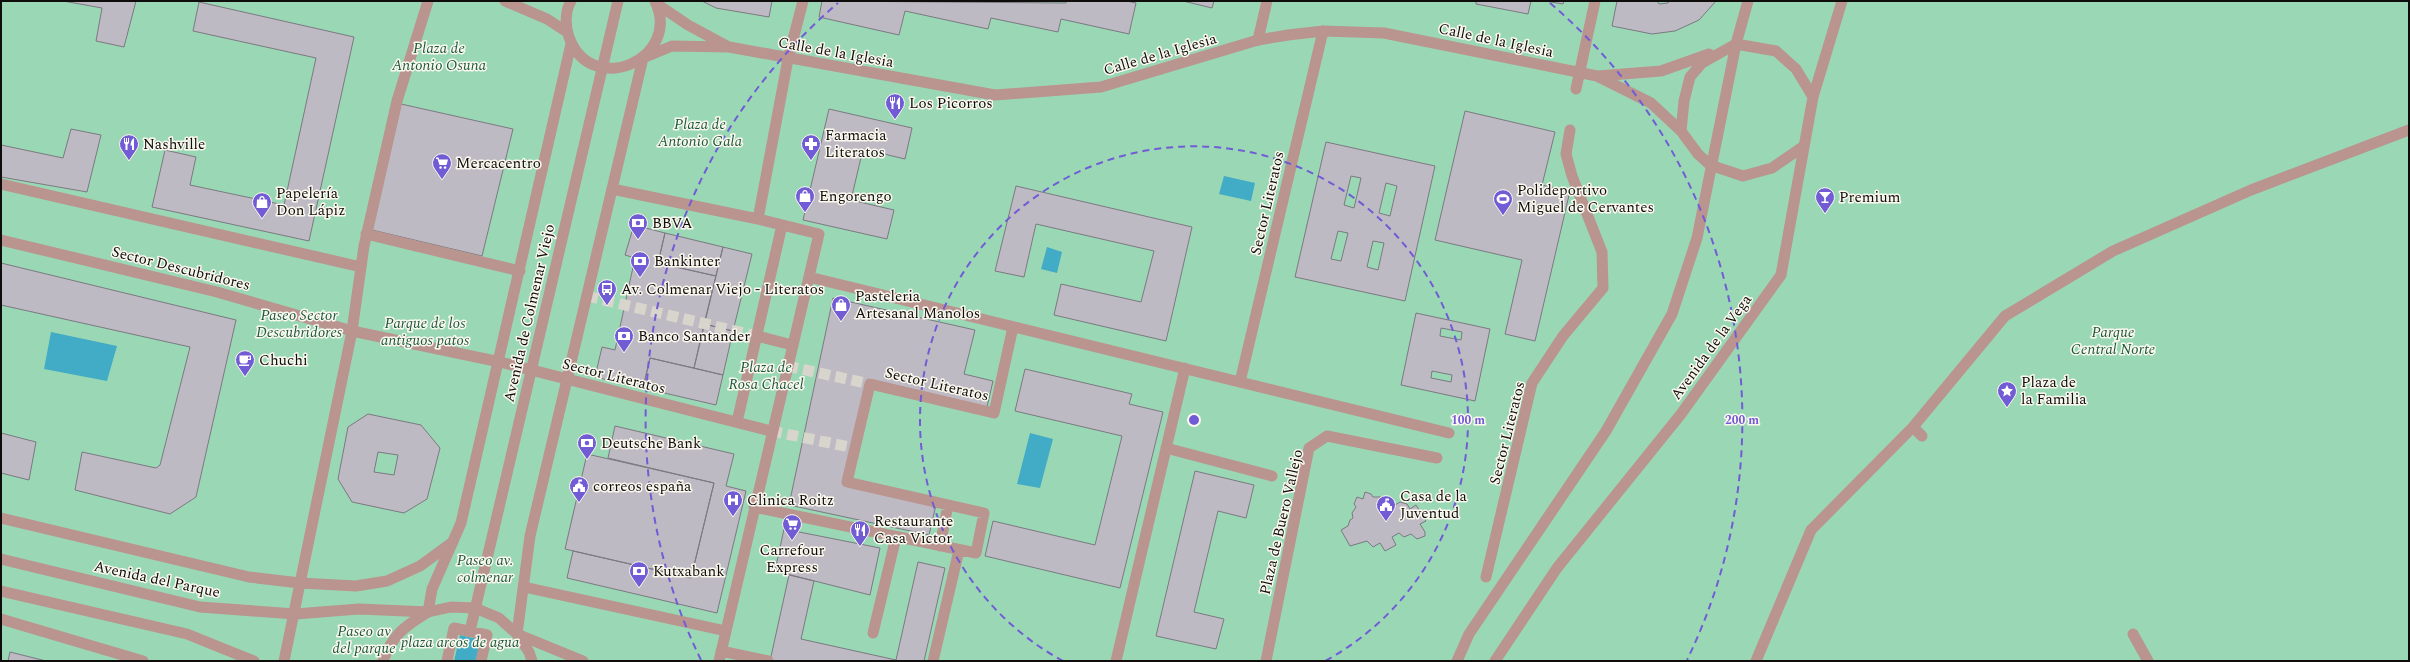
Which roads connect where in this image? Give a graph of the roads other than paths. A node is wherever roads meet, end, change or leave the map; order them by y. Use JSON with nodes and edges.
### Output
{"nodes":[{"id":1,"x":428,"y":1,"type":"edge"},
{"id":2,"x":505,"y":1,"type":"edge"},
{"id":3,"x":571,"y":1,"type":"edge"},
{"id":4,"x":618,"y":1,"type":"edge"},
{"id":5,"x":803,"y":1,"type":"edge"},
{"id":6,"x":1267,"y":1,"type":"edge"},
{"id":7,"x":1595,"y":1,"type":"edge"},
{"id":8,"x":1748,"y":1,"type":"edge"},
{"id":9,"x":1842,"y":1,"type":"edge"},
{"id":10,"x":656,"y":3,"type":"edge"},
{"id":11,"x":1323,"y":31,"type":"junction"},
{"id":12,"x":567,"y":32,"type":"junction"},
{"id":13,"x":1258,"y":40,"type":"junction"},
{"id":14,"x":571,"y":44,"type":"junction"},
{"id":15,"x":1736,"y":44,"type":"junction"},
{"id":16,"x":729,"y":47,"type":"junction"},
{"id":17,"x":643,"y":58,"type":"junction"},
{"id":18,"x":788,"y":59,"type":"junction"},
{"id":19,"x":602,"y":68,"type":"junction"},
{"id":20,"x":1578,"y":72,"type":"junction"},
{"id":21,"x":1597,"y":76,"type":"junction"},
{"id":22,"x":1576,"y":89,"type":"dead end"},
{"id":23,"x":1813,"y":97,"type":"junction"},
{"id":24,"x":1570,"y":130,"type":"dead end"},
{"id":25,"x":2409,"y":130,"type":"edge"},
{"id":26,"x":1681,"y":131,"type":"junction"},
{"id":27,"x":1804,"y":146,"type":"junction"},
{"id":28,"x":1710,"y":165,"type":"junction"},
{"id":29,"x":1,"y":184,"type":"edge"},
{"id":30,"x":612,"y":189,"type":"junction"},
{"id":31,"x":758,"y":219,"type":"junction"},
{"id":32,"x":782,"y":226,"type":"junction"},
{"id":33,"x":366,"y":234,"type":"junction"},
{"id":34,"x":1,"y":240,"type":"edge"},
{"id":35,"x":361,"y":267,"type":"junction"},
{"id":36,"x":520,"y":271,"type":"junction"},
{"id":37,"x":809,"y":277,"type":"junction"},
{"id":38,"x":1013,"y":327,"type":"junction"},
{"id":39,"x":352,"y":330,"type":"junction"},
{"id":40,"x":757,"y":336,"type":"junction"},
{"id":41,"x":792,"y":345,"type":"junction"},
{"id":42,"x":500,"y":362,"type":"junction"},
{"id":43,"x":1185,"y":368,"type":"junction"},
{"id":44,"x":531,"y":371,"type":"junction"},
{"id":45,"x":567,"y":380,"type":"junction"},
{"id":46,"x":1240,"y":382,"type":"junction"},
{"id":47,"x":737,"y":422,"type":"junction"},
{"id":48,"x":1913,"y":427,"type":"junction"},
{"id":49,"x":771,"y":431,"type":"junction"},
{"id":50,"x":1449,"y":433,"type":"dead end"},
{"id":51,"x":1922,"y":436,"type":"dead end"},
{"id":52,"x":1166,"y":448,"type":"junction"},
{"id":53,"x":1437,"y":458,"type":"dead end"},
{"id":54,"x":1272,"y":476,"type":"dead end"},
{"id":55,"x":948,"y":505,"type":"junction"},
{"id":56,"x":754,"y":508,"type":"junction"},
{"id":57,"x":1,"y":518,"type":"edge"},
{"id":58,"x":896,"y":537,"type":"junction"},
{"id":59,"x":453,"y":542,"type":"junction"},
{"id":60,"x":940,"y":546,"type":"junction"},
{"id":61,"x":959,"y":550,"type":"junction"},
{"id":62,"x":1,"y":559,"type":"edge"},
{"id":63,"x":1486,"y":577,"type":"dead end"},
{"id":64,"x":300,"y":583,"type":"junction"},
{"id":65,"x":524,"y":587,"type":"junction"},
{"id":66,"x":1,"y":591,"type":"edge"},
{"id":67,"x":475,"y":608,"type":"junction"},
{"id":68,"x":428,"y":612,"type":"junction"},
{"id":69,"x":295,"y":614,"type":"junction"},
{"id":70,"x":1,"y":619,"type":"edge"},
{"id":71,"x":470,"y":631,"type":"junction"},
{"id":72,"x":726,"y":631,"type":"junction"},
{"id":73,"x":873,"y":633,"type":"dead end"},
{"id":74,"x":517,"y":634,"type":"junction"},
{"id":75,"x":2133,"y":634,"type":"dead end"},
{"id":76,"x":720,"y":656,"type":"edge"},
{"id":77,"x":143,"y":661,"type":"edge"},
{"id":78,"x":254,"y":661,"type":"edge"},
{"id":79,"x":284,"y":661,"type":"edge"},
{"id":80,"x":383,"y":661,"type":"edge"},
{"id":81,"x":447,"y":661,"type":"edge"},
{"id":82,"x":481,"y":661,"type":"edge"},
{"id":83,"x":532,"y":661,"type":"edge"},
{"id":84,"x":583,"y":661,"type":"edge"},
{"id":85,"x":768,"y":661,"type":"edge"},
{"id":86,"x":934,"y":661,"type":"edge"},
{"id":87,"x":1116,"y":661,"type":"edge"},
{"id":88,"x":1266,"y":661,"type":"edge"},
{"id":89,"x":1457,"y":661,"type":"edge"},
{"id":90,"x":1495,"y":661,"type":"edge"},
{"id":91,"x":1756,"y":661,"type":"edge"},
{"id":92,"x":2148,"y":661,"type":"edge"}],
"edges":[{"from":1,"to":33,"type":"street"},
{"from":2,"to":12,"type":"street"},
{"from":3,"to":12,"type":"street"},
{"from":4,"to":19,"type":"street","name":"Avenida de Colmenar Viejo"},
{"from":5,"to":18,"type":"street"},
{"from":6,"to":13,"type":"street"},
{"from":7,"to":20,"type":"street"},
{"from":8,"to":15,"type":"street"},
{"from":9,"to":23,"type":"street","name":"Avenida de la Vega"},
{"from":10,"to":16,"type":"street","name":"Calle de la Iglesia"},
{"from":10,"to":17,"type":"street"},
{"from":11,"to":13,"type":"street","name":"Calle de la Iglesia"},
{"from":11,"to":20,"type":"street","name":"Calle de la Iglesia"},
{"from":11,"to":46,"type":"street","name":"Sector Literatos"},
{"from":12,"to":14,"type":"street"},
{"from":13,"to":18,"type":"street","name":"Calle de la Iglesia"},
{"from":14,"to":19,"type":"street"},
{"from":14,"to":36,"type":"street","name":"Avenida de Colmenar Viejo"},
{"from":15,"to":21,"type":"street","name":"Calle de la Iglesia"},
{"from":15,"to":23,"type":"street"},
{"from":15,"to":26,"type":"street"},
{"from":15,"to":28,"type":"street"},
{"from":16,"to":17,"type":"street","name":"Calle de la Iglesia"},
{"from":16,"to":18,"type":"street","name":"Calle de la Iglesia"},
{"from":17,"to":19,"type":"street","name":"Calle de la Iglesia"},
{"from":17,"to":30,"type":"street"},
{"from":18,"to":31,"type":"street"},
{"from":19,"to":44,"type":"street","name":"Avenida de Colmenar Viejo"},
{"from":20,"to":21,"type":"street","name":"Calle de la Iglesia"},
{"from":20,"to":22,"type":"street"},
{"from":21,"to":26,"type":"street","name":"Calle de la Iglesia"},
{"from":23,"to":27,"type":"street","name":"Avenida de la Vega"},
{"from":24,"to":63,"type":"street","name":"Sector Literatos"},
{"from":25,"to":48,"type":"street"},
{"from":26,"to":28,"type":"street","name":"Calle de la Iglesia"},
{"from":27,"to":28,"type":"street"},
{"from":27,"to":90,"type":"street","name":"Avenida de la Vega"},
{"from":28,"to":89,"type":"street"},
{"from":29,"to":35,"type":"street"},
{"from":30,"to":31,"type":"street"},
{"from":30,"to":45,"type":"street"},
{"from":31,"to":32,"type":"street"},
{"from":32,"to":37,"type":"street"},
{"from":32,"to":40,"type":"street"},
{"from":33,"to":35,"type":"street"},
{"from":33,"to":36,"type":"street"},
{"from":34,"to":39,"type":"street","name":"Sector Descubridores"},
{"from":35,"to":39,"type":"street"},
{"from":36,"to":42,"type":"street","name":"Avenida de Colmenar Viejo"},
{"from":37,"to":38,"type":"street"},
{"from":37,"to":41,"type":"street"},
{"from":38,"to":43,"type":"street"},
{"from":38,"to":55,"type":"street","name":"Sector Literatos"},
{"from":39,"to":42,"type":"street","name":"Sector Descubridores"},
{"from":39,"to":64,"type":"street"},
{"from":40,"to":41,"type":"street"},
{"from":40,"to":47,"type":"street"},
{"from":41,"to":49,"type":"street"},
{"from":42,"to":44,"type":"street","name":"Sector Descubridores"},
{"from":42,"to":59,"type":"street","name":"Avenida de Colmenar Viejo"},
{"from":43,"to":46,"type":"street"},
{"from":43,"to":52,"type":"street"},
{"from":44,"to":45,"type":"street","name":"Sector Literatos"},
{"from":44,"to":67,"type":"street","name":"Avenida de Colmenar Viejo"},
{"from":45,"to":47,"type":"street","name":"Sector Literatos"},
{"from":45,"to":65,"type":"street"},
{"from":46,"to":50,"type":"street"},
{"from":47,"to":49,"type":"street","name":"Sector Literatos"},
{"from":48,"to":51,"type":"street"},
{"from":48,"to":91,"type":"street"},
{"from":49,"to":56,"type":"street"},
{"from":52,"to":54,"type":"street"},
{"from":52,"to":87,"type":"street"},
{"from":53,"to":88,"type":"street","name":"Plaza de Buero Vallejo"},
{"from":55,"to":60,"type":"street"},
{"from":55,"to":61,"type":"street","name":"Sector Literatos"},
{"from":56,"to":58,"type":"street","name":"Sector Literatos"},
{"from":56,"to":72,"type":"street"},
{"from":57,"to":64,"type":"street"},
{"from":58,"to":60,"type":"street","name":"Sector Literatos"},
{"from":58,"to":73,"type":"street"},
{"from":59,"to":64,"type":"street"},
{"from":59,"to":68,"type":"street","name":"Avenida de Colmenar Viejo"},
{"from":60,"to":61,"type":"street","name":"Sector Literatos"},
{"from":61,"to":86,"type":"street"},
{"from":62,"to":69,"type":"street","name":"Avenida del Parque"},
{"from":64,"to":69,"type":"street"},
{"from":65,"to":72,"type":"street"},
{"from":65,"to":74,"type":"street"},
{"from":66,"to":78,"type":"street"},
{"from":67,"to":68,"type":"street"},
{"from":67,"to":71,"type":"street","name":"Avenida de Colmenar Viejo"},
{"from":67,"to":74,"type":"street"},
{"from":68,"to":69,"type":"street","name":"Avenida del Parque"},
{"from":68,"to":80,"type":"street"},
{"from":69,"to":79,"type":"street"},
{"from":70,"to":77,"type":"street"},
{"from":71,"to":81,"type":"street"},
{"from":71,"to":82,"type":"street"},
{"from":72,"to":76,"type":"street"},
{"from":74,"to":83,"type":"street"},
{"from":74,"to":84,"type":"street"},
{"from":75,"to":92,"type":"street"},
{"from":76,"to":85,"type":"street"}]}
